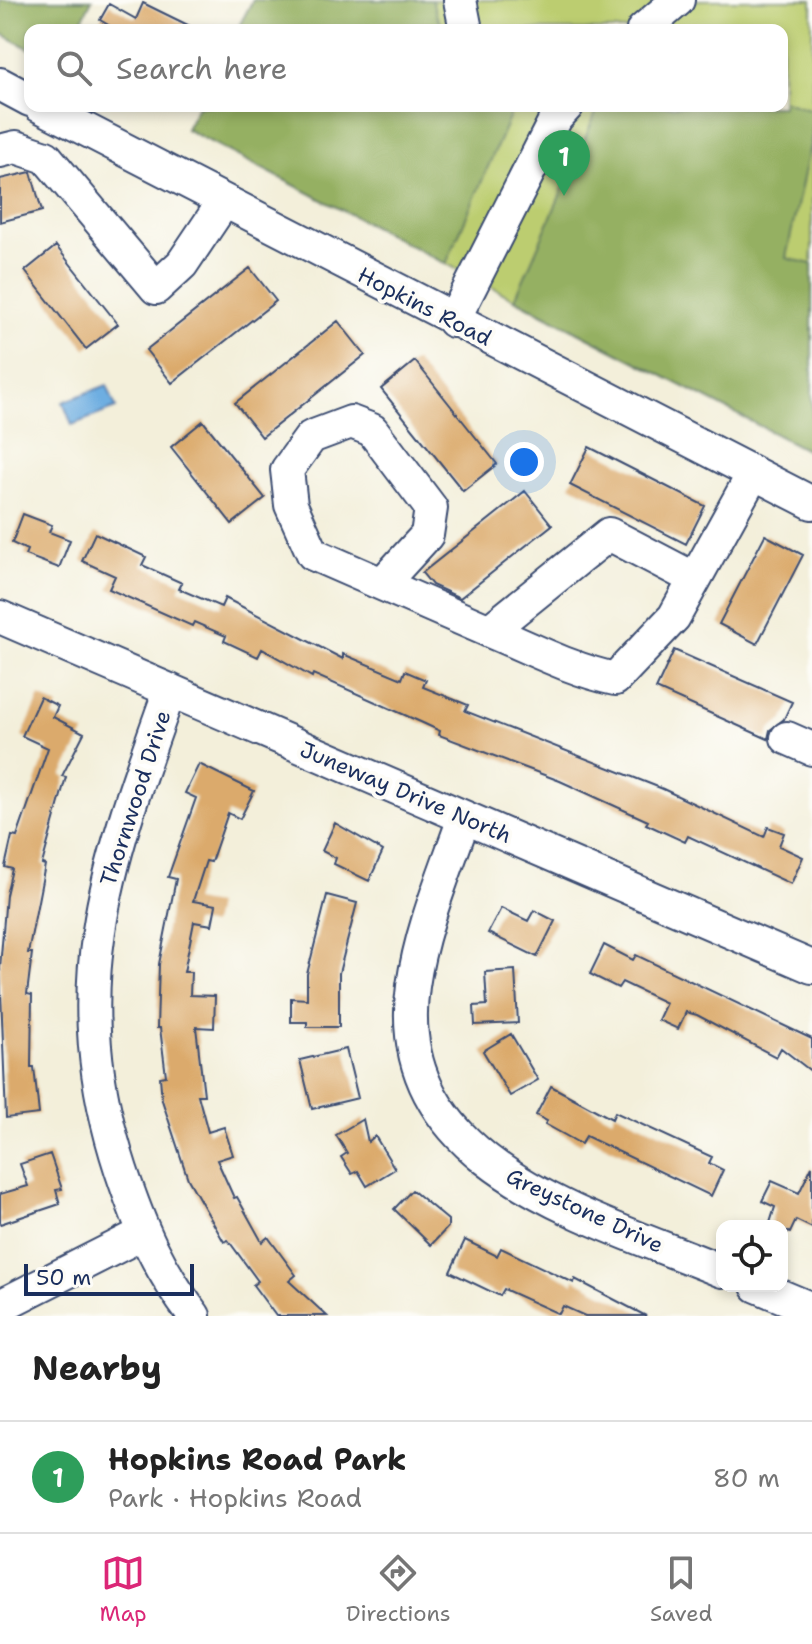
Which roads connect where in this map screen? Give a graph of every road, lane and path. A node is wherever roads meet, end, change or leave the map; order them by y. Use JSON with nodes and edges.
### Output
{"nodes":[{"id":1,"x":460,"y":0,"type":"edge"},
{"id":2,"x":678,"y":0,"type":"edge"},
{"id":3,"x":465,"y":24,"type":"edge"},
{"id":4,"x":650,"y":24,"type":"edge"},
{"id":5,"x":0,"y":84,"type":"edge"},
{"id":6,"x":24,"y":97,"type":"edge"},
{"id":7,"x":51,"y":112,"type":"edge"},
{"id":8,"x":556,"y":112,"type":"edge"},
{"id":9,"x":0,"y":151,"type":"edge"},
{"id":10,"x":223,"y":203,"type":"junction"},
{"id":11,"x":453,"y":321,"type":"junction"},
{"id":12,"x":753,"y":474,"type":"junction"},
{"id":13,"x":812,"y":503,"type":"edge"},
{"id":14,"x":695,"y":579,"type":"junction"},
{"id":15,"x":382,"y":584,"type":"junction"},
{"id":16,"x":0,"y":617,"type":"edge"},
{"id":17,"x":489,"y":631,"type":"junction"},
{"id":18,"x":170,"y":690,"type":"junction"},
{"id":19,"x":464,"y":818,"type":"junction"},
{"id":20,"x":812,"y":967,"type":"edge"},
{"id":21,"x":142,"y":1234,"type":"junction"},
{"id":22,"x":716,"y":1268,"type":"edge"},
{"id":23,"x":771,"y":1292,"type":"edge"},
{"id":24,"x":0,"y":1306,"type":"edge"},
{"id":25,"x":812,"y":1309,"type":"edge"},
{"id":26,"x":194,"y":1316,"type":"edge"}],
"edges":[{"from":1,"to":3,"type":"street"},
{"from":2,"to":4,"type":"street"},
{"from":5,"to":6,"type":"street"},
{"from":7,"to":10,"type":"street","name":"Hopkins Road"},
{"from":8,"to":11,"type":"street"},
{"from":9,"to":10,"type":"street"},
{"from":10,"to":11,"type":"street","name":"Hopkins Road"},
{"from":11,"to":12,"type":"street","name":"Hopkins Road"},
{"from":12,"to":13,"type":"street","name":"Hopkins Road"},
{"from":12,"to":14,"type":"street"},
{"from":14,"to":17,"type":"street"},
{"from":14,"to":17,"type":"street"},
{"from":15,"to":15,"type":"street"},
{"from":15,"to":17,"type":"street"},
{"from":16,"to":18,"type":"street","name":"Juneway Drive North"},
{"from":18,"to":19,"type":"street","name":"Juneway Drive North"},
{"from":18,"to":21,"type":"street","name":"Thornwood Drive"},
{"from":19,"to":20,"type":"street","name":"Juneway Drive North"},
{"from":19,"to":22,"type":"street","name":"Greystone Drive"},
{"from":21,"to":24,"type":"street"},
{"from":21,"to":26,"type":"street","name":"Thornwood Drive"},
{"from":23,"to":25,"type":"street"}]}
